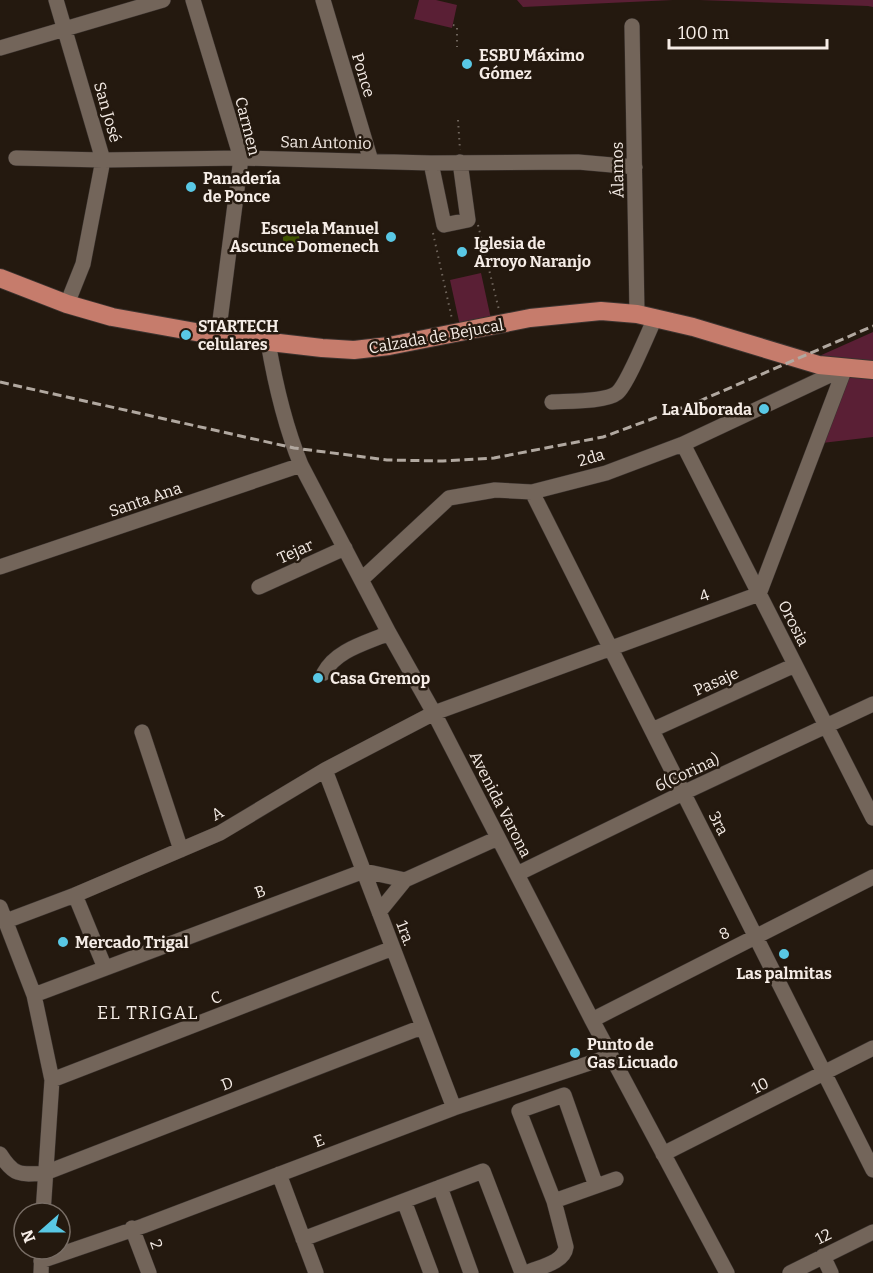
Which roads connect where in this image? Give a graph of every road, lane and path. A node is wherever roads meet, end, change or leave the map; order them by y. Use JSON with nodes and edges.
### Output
{"nodes":[{"id":1,"x":56,"y":0,"type":"edge"},
{"id":2,"x":163,"y":0,"type":"edge"},
{"id":3,"x":193,"y":0,"type":"edge"},
{"id":4,"x":323,"y":0,"type":"edge"},
{"id":5,"x":453,"y":25,"type":"dead end"},
{"id":6,"x":632,"y":26,"type":"dead end"},
{"id":7,"x":65,"y":28,"type":"junction"},
{"id":8,"x":457,"y":46,"type":"dead end"},
{"id":9,"x":0,"y":48,"type":"edge"},
{"id":10,"x":458,"y":120,"type":"dead end"},
{"id":11,"x":16,"y":158,"type":"dead end"},
{"id":12,"x":241,"y":158,"type":"junction"},
{"id":13,"x":460,"y":158,"type":"junction"},
{"id":14,"x":103,"y":160,"type":"junction"},
{"id":15,"x":371,"y":161,"type":"junction"},
{"id":16,"x":431,"y":163,"type":"junction"},
{"id":17,"x":635,"y":167,"type":"junction"},
{"id":18,"x":468,"y":220,"type":"junction"},
{"id":19,"x":444,"y":225,"type":"junction"},
{"id":20,"x":0,"y":279,"type":"edge"},
{"id":21,"x":67,"y":304,"type":"junction"},
{"id":22,"x":646,"y":316,"type":"junction"},
{"id":23,"x":502,"y":325,"type":"junction"},
{"id":24,"x":455,"y":334,"type":"junction"},
{"id":25,"x":218,"y":336,"type":"junction"},
{"id":26,"x":268,"y":342,"type":"junction"},
{"id":27,"x":844,"y":368,"type":"junction"},
{"id":28,"x":873,"y":370,"type":"edge"},
{"id":29,"x":552,"y":402,"type":"dead end"},
{"id":30,"x":683,"y":444,"type":"junction"},
{"id":31,"x":301,"y":465,"type":"junction"},
{"id":32,"x":532,"y":492,"type":"junction"},
{"id":33,"x":345,"y":548,"type":"junction"},
{"id":34,"x":0,"y":567,"type":"edge"},
{"id":35,"x":362,"y":579,"type":"junction"},
{"id":36,"x":259,"y":587,"type":"dead end"},
{"id":37,"x":759,"y":594,"type":"junction"},
{"id":38,"x":389,"y":633,"type":"junction"},
{"id":39,"x":611,"y":648,"type":"junction"},
{"id":40,"x":795,"y":665,"type":"junction"},
{"id":41,"x":324,"y":674,"type":"dead end"},
{"id":42,"x":873,"y":704,"type":"edge"},
{"id":43,"x":434,"y":713,"type":"junction"},
{"id":44,"x":827,"y":726,"type":"junction"},
{"id":45,"x":652,"y":730,"type":"junction"},
{"id":46,"x":142,"y":732,"type":"dead end"},
{"id":47,"x":325,"y":770,"type":"junction"},
{"id":48,"x":683,"y":792,"type":"junction"},
{"id":49,"x":868,"y":794,"type":"edge"},
{"id":50,"x":873,"y":818,"type":"edge"},
{"id":51,"x":498,"y":838,"type":"junction"},
{"id":52,"x":181,"y":850,"type":"junction"},
{"id":53,"x":364,"y":871,"type":"junction"},
{"id":54,"x":517,"y":874,"type":"junction"},
{"id":55,"x":873,"y":877,"type":"edge"},
{"id":56,"x":405,"y":880,"type":"junction"},
{"id":57,"x":75,"y":895,"type":"junction"},
{"id":58,"x":379,"y":912,"type":"junction"},
{"id":59,"x":3,"y":914,"type":"edge"},
{"id":60,"x":756,"y":937,"type":"junction"},
{"id":61,"x":393,"y":948,"type":"junction"},
{"id":62,"x":105,"y":969,"type":"junction"},
{"id":63,"x":34,"y":995,"type":"junction"},
{"id":64,"x":592,"y":1020,"type":"junction"},
{"id":65,"x":422,"y":1027,"type":"junction"},
{"id":66,"x":873,"y":1048,"type":"edge"},
{"id":67,"x":611,"y":1056,"type":"junction"},
{"id":68,"x":824,"y":1072,"type":"junction"},
{"id":69,"x":52,"y":1080,"type":"junction"},
{"id":70,"x":454,"y":1108,"type":"junction"},
{"id":71,"x":868,"y":1147,"type":"edge"},
{"id":72,"x":0,"y":1154,"type":"edge"},
{"id":73,"x":663,"y":1154,"type":"junction"},
{"id":74,"x":873,"y":1170,"type":"edge"},
{"id":75,"x":45,"y":1173,"type":"junction"},
{"id":76,"x":279,"y":1174,"type":"junction"},
{"id":77,"x":616,"y":1179,"type":"dead end"},
{"id":78,"x":596,"y":1186,"type":"junction"},
{"id":79,"x":440,"y":1187,"type":"junction"},
{"id":80,"x":44,"y":1201,"type":"edge"},
{"id":81,"x":404,"y":1201,"type":"junction"},
{"id":82,"x":554,"y":1201,"type":"junction"},
{"id":83,"x":132,"y":1228,"type":"junction"},
{"id":84,"x":873,"y":1232,"type":"edge"},
{"id":85,"x":303,"y":1239,"type":"junction"},
{"id":86,"x":72,"y":1250,"type":"edge"},
{"id":87,"x":823,"y":1256,"type":"junction"},
{"id":88,"x":149,"y":1273,"type":"edge"},
{"id":89,"x":316,"y":1273,"type":"edge"},
{"id":90,"x":431,"y":1273,"type":"edge"},
{"id":91,"x":471,"y":1273,"type":"edge"},
{"id":92,"x":524,"y":1273,"type":"edge"},
{"id":93,"x":726,"y":1273,"type":"edge"},
{"id":94,"x":790,"y":1273,"type":"edge"},
{"id":95,"x":831,"y":1273,"type":"edge"}],
"edges":[{"from":1,"to":7,"type":"street","name":"San José"},
{"from":2,"to":7,"type":"street"},
{"from":3,"to":12,"type":"street","name":"Carmen"},
{"from":4,"to":15,"type":"street","name":"Ponce"},
{"from":5,"to":8,"type":"path"},
{"from":6,"to":17,"type":"street","name":"Álamos"},
{"from":7,"to":9,"type":"street"},
{"from":7,"to":14,"type":"street","name":"San José"},
{"from":10,"to":13,"type":"path"},
{"from":11,"to":14,"type":"street","name":"San Antonio"},
{"from":12,"to":14,"type":"street","name":"San Antonio"},
{"from":12,"to":15,"type":"street","name":"San Antonio"},
{"from":12,"to":25,"type":"street","name":"Carmen"},
{"from":13,"to":16,"type":"street","name":"San Antonio"},
{"from":13,"to":17,"type":"street","name":"San Antonio"},
{"from":13,"to":18,"type":"street"},
{"from":14,"to":21,"type":"street","name":"San José"},
{"from":15,"to":16,"type":"street","name":"San Antonio"},
{"from":16,"to":19,"type":"street"},
{"from":17,"to":22,"type":"street","name":"Álamos"},
{"from":18,"to":19,"type":"street"},
{"from":18,"to":23,"type":"path"},
{"from":19,"to":24,"type":"path"},
{"from":20,"to":21,"type":"main road","name":"Calzada de Bejucal"},
{"from":21,"to":25,"type":"main road","name":"Calzada de Bejucal"},
{"from":22,"to":23,"type":"main road","name":"Calzada de Bejucal"},
{"from":22,"to":27,"type":"main road","name":"Calzada de Bejucal"},
{"from":22,"to":29,"type":"street"},
{"from":23,"to":24,"type":"main road","name":"Calzada de Bejucal"},
{"from":24,"to":26,"type":"main road","name":"Calzada de Bejucal"},
{"from":25,"to":26,"type":"main road","name":"Calzada de Bejucal"},
{"from":26,"to":31,"type":"street","name":"Avenida Varona"},
{"from":27,"to":28,"type":"main road","name":"Calzada de Bejucal"},
{"from":27,"to":30,"type":"street","name":"2da"},
{"from":27,"to":37,"type":"street"},
{"from":30,"to":32,"type":"street","name":"2da"},
{"from":30,"to":37,"type":"street","name":"Orosia"},
{"from":31,"to":33,"type":"street","name":"Avenida Varona"},
{"from":31,"to":34,"type":"street","name":"Santa Ana"},
{"from":32,"to":35,"type":"street","name":"2da"},
{"from":32,"to":39,"type":"street","name":"3ra"},
{"from":33,"to":35,"type":"street","name":"Avenida Varona"},
{"from":33,"to":36,"type":"street","name":"Tejar"},
{"from":35,"to":38,"type":"street","name":"Avenida Varona"},
{"from":37,"to":39,"type":"street","name":"4"},
{"from":37,"to":40,"type":"street","name":"Orosia"},
{"from":38,"to":41,"type":"street"},
{"from":38,"to":43,"type":"street","name":"Avenida Varona"},
{"from":39,"to":43,"type":"street","name":"4"},
{"from":39,"to":45,"type":"street","name":"3ra"},
{"from":40,"to":44,"type":"street","name":"Orosia"},
{"from":40,"to":45,"type":"street","name":"Pasaje"},
{"from":42,"to":44,"type":"street","name":"6(Corina)"},
{"from":43,"to":47,"type":"street","name":"A"},
{"from":43,"to":51,"type":"street","name":"Avenida Varona"},
{"from":44,"to":48,"type":"street","name":"6(Corina)"},
{"from":44,"to":49,"type":"street","name":"Orosia"},
{"from":45,"to":48,"type":"street","name":"3ra"},
{"from":46,"to":52,"type":"street"},
{"from":47,"to":52,"type":"street","name":"A"},
{"from":47,"to":53,"type":"street","name":"1ra."},
{"from":48,"to":54,"type":"street","name":"6(Corina)"},
{"from":48,"to":60,"type":"street","name":"3ra"},
{"from":49,"to":50,"type":"street","name":"Orosia"},
{"from":51,"to":54,"type":"street","name":"Avenida Varona"},
{"from":51,"to":56,"type":"street"},
{"from":52,"to":57,"type":"street","name":"A"},
{"from":53,"to":56,"type":"street"},
{"from":53,"to":58,"type":"street","name":"1ra."},
{"from":53,"to":62,"type":"street","name":"B"},
{"from":54,"to":64,"type":"street","name":"Avenida Varona"},
{"from":55,"to":60,"type":"street","name":"8"},
{"from":56,"to":58,"type":"street"},
{"from":57,"to":59,"type":"street","name":"A"},
{"from":57,"to":62,"type":"street"},
{"from":58,"to":61,"type":"street","name":"1ra."},
{"from":59,"to":63,"type":"street"},
{"from":60,"to":64,"type":"street","name":"8"},
{"from":60,"to":68,"type":"street","name":"3ra"},
{"from":61,"to":65,"type":"street","name":"1ra."},
{"from":61,"to":69,"type":"street","name":"C"},
{"from":62,"to":63,"type":"street","name":"B"},
{"from":63,"to":69,"type":"street"},
{"from":64,"to":67,"type":"street","name":"Avenida Varona"},
{"from":65,"to":70,"type":"street","name":"1ra."},
{"from":65,"to":75,"type":"street","name":"D"},
{"from":66,"to":68,"type":"street","name":"10"},
{"from":67,"to":70,"type":"street","name":"E"},
{"from":67,"to":73,"type":"street","name":"Avenida Varona"},
{"from":68,"to":71,"type":"street","name":"3ra"},
{"from":68,"to":73,"type":"street","name":"10"},
{"from":69,"to":75,"type":"street"},
{"from":70,"to":76,"type":"street","name":"E"},
{"from":71,"to":74,"type":"street","name":"3ra"},
{"from":72,"to":75,"type":"street"},
{"from":73,"to":93,"type":"street","name":"Avenida Varona"},
{"from":75,"to":80,"type":"street"},
{"from":76,"to":83,"type":"street","name":"E"},
{"from":76,"to":85,"type":"street"},
{"from":77,"to":78,"type":"street"},
{"from":78,"to":82,"type":"street"},
{"from":78,"to":82,"type":"street"},
{"from":79,"to":81,"type":"street"},
{"from":79,"to":91,"type":"street"},
{"from":79,"to":92,"type":"street"},
{"from":81,"to":85,"type":"street"},
{"from":81,"to":90,"type":"street"},
{"from":82,"to":92,"type":"street"},
{"from":83,"to":86,"type":"street","name":"E"},
{"from":83,"to":88,"type":"street","name":"2"},
{"from":84,"to":87,"type":"street","name":"12"},
{"from":85,"to":89,"type":"street"},
{"from":87,"to":94,"type":"street","name":"12"},
{"from":87,"to":95,"type":"street"}]}
